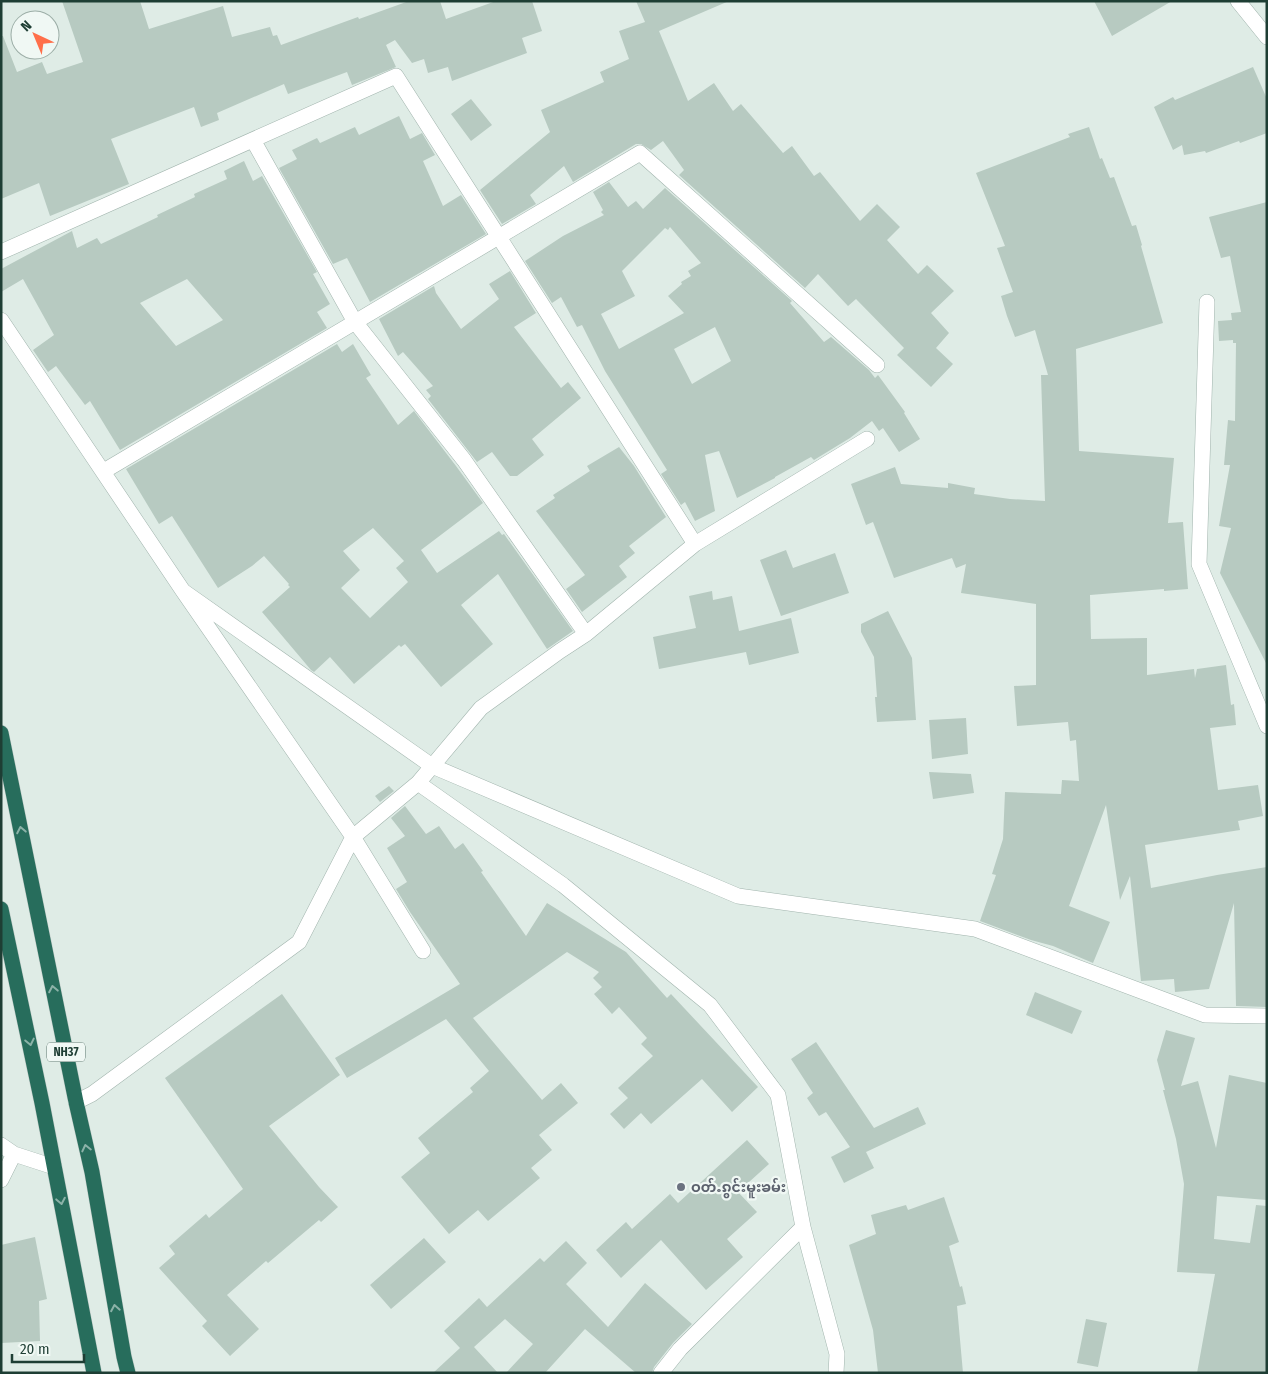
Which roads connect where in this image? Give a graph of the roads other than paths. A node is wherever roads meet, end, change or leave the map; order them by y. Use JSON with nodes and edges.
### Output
{"nodes":[{"id":1,"x":1238,"y":1,"type":"edge"},
{"id":2,"x":1267,"y":37,"type":"edge"},
{"id":3,"x":253,"y":140,"type":"junction"},
{"id":4,"x":498,"y":237,"type":"junction"},
{"id":5,"x":1,"y":252,"type":"edge"},
{"id":6,"x":1207,"y":302,"type":"dead end"},
{"id":7,"x":1,"y":320,"type":"edge"},
{"id":8,"x":355,"y":322,"type":"junction"},
{"id":9,"x":877,"y":365,"type":"dead end"},
{"id":10,"x":867,"y":439,"type":"dead end"},
{"id":11,"x":104,"y":471,"type":"junction"},
{"id":12,"x":695,"y":544,"type":"junction"},
{"id":13,"x":183,"y":591,"type":"junction"},
{"id":14,"x":586,"y":634,"type":"junction"},
{"id":15,"x":1267,"y":726,"type":"edge"},
{"id":16,"x":1,"y":733,"type":"edge"},
{"id":17,"x":432,"y":766,"type":"junction"},
{"id":18,"x":418,"y":782,"type":"junction"},
{"id":19,"x":353,"y":837,"type":"junction"},
{"id":20,"x":1,"y":909,"type":"edge"},
{"id":21,"x":423,"y":951,"type":"dead end"},
{"id":22,"x":1267,"y":1016,"type":"edge"},
{"id":23,"x":76,"y":1102,"type":"junction"},
{"id":24,"x":8,"y":1150,"type":"edge"},
{"id":25,"x":54,"y":1167,"type":"junction"},
{"id":26,"x":1,"y":1180,"type":"edge"},
{"id":27,"x":803,"y":1227,"type":"junction"},
{"id":28,"x":94,"y":1373,"type":"edge"},
{"id":29,"x":128,"y":1373,"type":"edge"},
{"id":30,"x":661,"y":1373,"type":"edge"},
{"id":31,"x":836,"y":1373,"type":"edge"}],
"edges":[{"from":1,"to":2,"type":"street"},
{"from":3,"to":4,"type":"street"},
{"from":3,"to":5,"type":"street"},
{"from":3,"to":8,"type":"street"},
{"from":4,"to":8,"type":"street"},
{"from":4,"to":9,"type":"street"},
{"from":4,"to":12,"type":"street"},
{"from":6,"to":15,"type":"street"},
{"from":7,"to":11,"type":"street"},
{"from":8,"to":11,"type":"street"},
{"from":8,"to":14,"type":"street"},
{"from":10,"to":12,"type":"street"},
{"from":11,"to":13,"type":"street"},
{"from":12,"to":14,"type":"street"},
{"from":13,"to":17,"type":"street"},
{"from":13,"to":19,"type":"street"},
{"from":14,"to":17,"type":"street"},
{"from":23,"to":16,"type":"highway","number":"NH37","one_way":true},
{"from":17,"to":18,"type":"street"},
{"from":17,"to":22,"type":"street"},
{"from":18,"to":19,"type":"street"},
{"from":18,"to":27,"type":"street"},
{"from":19,"to":21,"type":"street"},
{"from":19,"to":23,"type":"street"},
{"from":20,"to":25,"type":"highway","number":"NH37","one_way":true},
{"from":29,"to":23,"type":"highway","number":"NH37","one_way":true},
{"from":24,"to":25,"type":"street"},
{"from":24,"to":26,"type":"street"},
{"from":25,"to":28,"type":"highway","number":"NH37","one_way":true},
{"from":27,"to":30,"type":"street"},
{"from":27,"to":31,"type":"street"}]}
